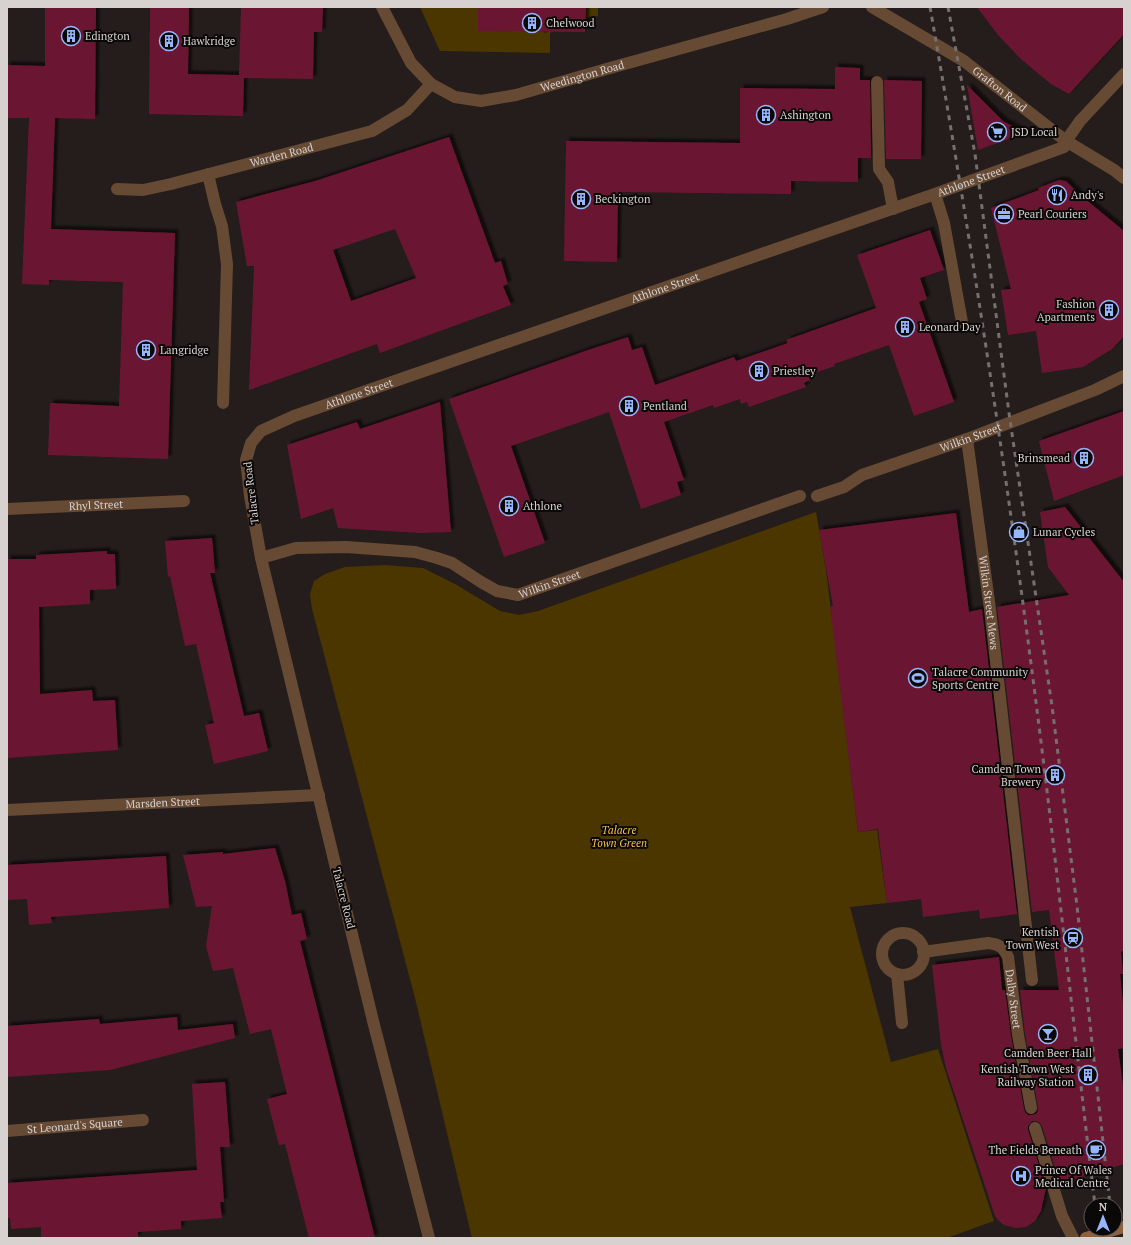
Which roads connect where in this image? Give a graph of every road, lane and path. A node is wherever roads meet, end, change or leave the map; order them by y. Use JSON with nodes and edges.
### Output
{"nodes":[{"id":1,"x":382,"y":7,"type":"edge"},
{"id":2,"x":823,"y":7,"type":"edge"},
{"id":3,"x":872,"y":7,"type":"edge"},
{"id":4,"x":1124,"y":74,"type":"edge"},
{"id":5,"x":877,"y":82,"type":"dead end"},
{"id":6,"x":431,"y":84,"type":"junction"},
{"id":7,"x":1066,"y":140,"type":"junction"},
{"id":8,"x":208,"y":174,"type":"junction"},
{"id":9,"x":1124,"y":178,"type":"edge"},
{"id":10,"x":116,"y":189,"type":"dead end"},
{"id":11,"x":936,"y":194,"type":"junction"},
{"id":12,"x":893,"y":209,"type":"junction"},
{"id":13,"x":962,"y":322,"type":"dead end"},
{"id":14,"x":1124,"y":376,"type":"edge"},
{"id":15,"x":223,"y":403,"type":"dead end"},
{"id":16,"x":261,"y":431,"type":"joint"},
{"id":17,"x":967,"y":439,"type":"junction"},
{"id":18,"x":800,"y":496,"type":"dead end"},
{"id":19,"x":817,"y":496,"type":"dead end"},
{"id":20,"x":184,"y":501,"type":"dead end"},
{"id":21,"x":7,"y":509,"type":"edge"},
{"id":22,"x":261,"y":558,"type":"junction"},
{"id":23,"x":319,"y":795,"type":"junction"},
{"id":24,"x":7,"y":810,"type":"edge"},
{"id":25,"x":923,"y":952,"type":"junction"},
{"id":26,"x":897,"y":974,"type":"junction"},
{"id":27,"x":1032,"y":980,"type":"dead end"},
{"id":28,"x":902,"y":1023,"type":"dead end"},
{"id":29,"x":1030,"y":1108,"type":"dead end"},
{"id":30,"x":143,"y":1120,"type":"dead end"},
{"id":31,"x":1034,"y":1128,"type":"dead end"},
{"id":32,"x":7,"y":1131,"type":"edge"},
{"id":33,"x":1124,"y":1227,"type":"edge"},
{"id":34,"x":429,"y":1238,"type":"edge"},
{"id":35,"x":1073,"y":1238,"type":"edge"},
{"id":36,"x":1086,"y":1238,"type":"edge"}],
"edges":[{"from":1,"to":6,"type":"street","name":"Weedington Road"},
{"from":2,"to":6,"type":"street","name":"Weedington Road"},
{"from":3,"to":7,"type":"street","name":"Grafton Road"},
{"from":4,"to":7,"type":"street"},
{"from":5,"to":12,"type":"street"},
{"from":6,"to":8,"type":"street","name":"Warden Road"},
{"from":7,"to":9,"type":"street","name":"Grafton Road"},
{"from":7,"to":11,"type":"street","name":"Athlone Street"},
{"from":8,"to":10,"type":"street","name":"Warden Road"},
{"from":8,"to":15,"type":"street"},
{"from":11,"to":12,"type":"street","name":"Athlone Street"},
{"from":11,"to":13,"type":"street"},
{"from":12,"to":16,"type":"street","name":"Athlone Street"},
{"from":14,"to":17,"type":"street","name":"Wilkin Street"},
{"from":16,"to":22,"type":"street","name":"Talacre Road"},
{"from":17,"to":19,"type":"street","name":"Wilkin Street"},
{"from":17,"to":27,"type":"street","name":"Wilkin Street Mews"},
{"from":18,"to":22,"type":"street","name":"Wilkin Street"},
{"from":20,"to":21,"type":"street","name":"Rhyl Street"},
{"from":22,"to":23,"type":"street","name":"Talacre Road"},
{"from":23,"to":24,"type":"street","name":"Marsden Street"},
{"from":23,"to":34,"type":"street","name":"Talacre Road"},
{"from":25,"to":26,"type":"street"},
{"from":25,"to":26,"type":"street"},
{"from":25,"to":29,"type":"street","name":"Dalby Street"},
{"from":26,"to":28,"type":"street"},
{"from":30,"to":32,"type":"street","name":"St Leonard's Square"},
{"from":31,"to":35,"type":"street"},
{"from":33,"to":36,"type":"street"}]}
